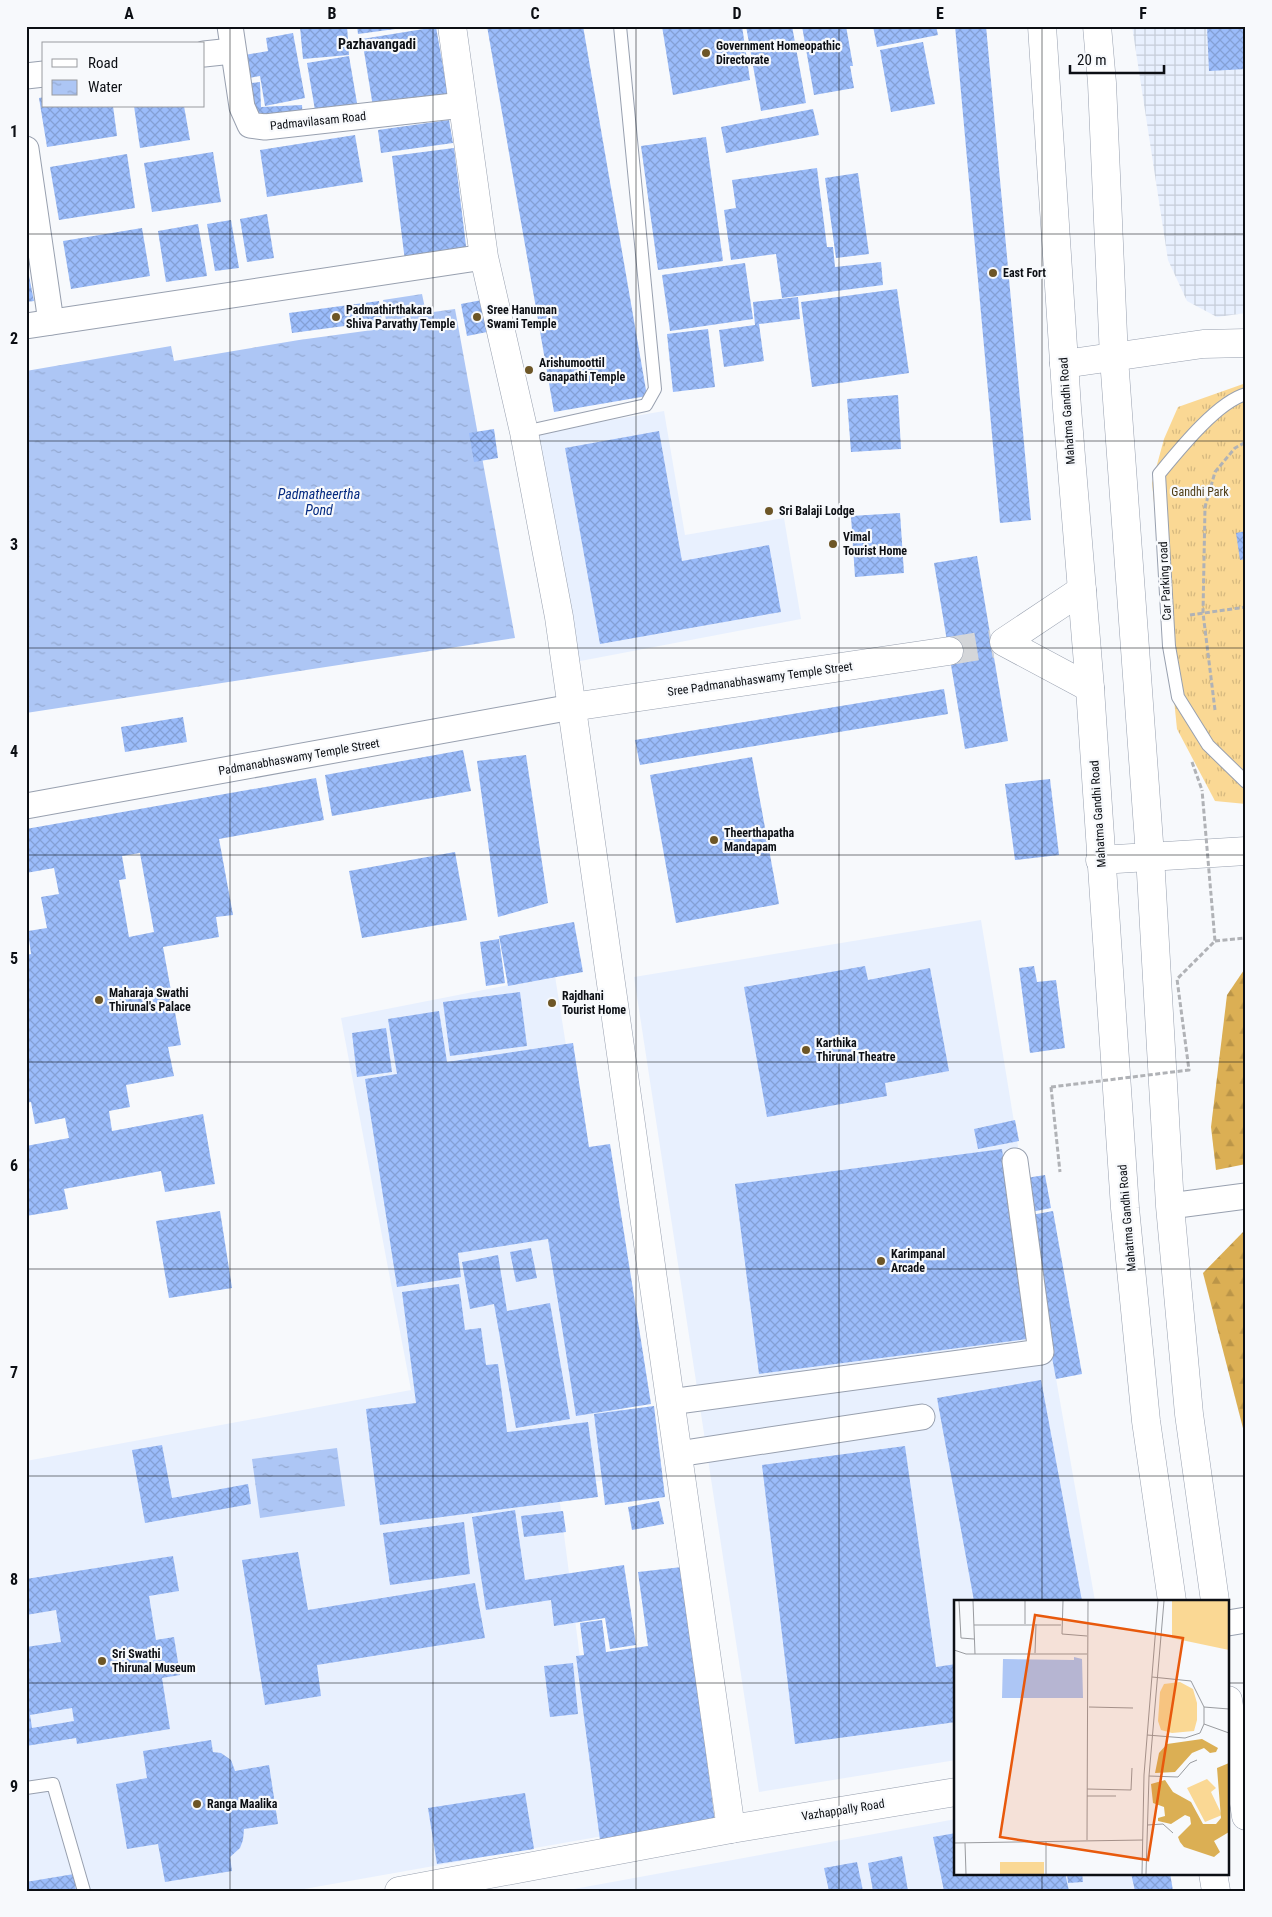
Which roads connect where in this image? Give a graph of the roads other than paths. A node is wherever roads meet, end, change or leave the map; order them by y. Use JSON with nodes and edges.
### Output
{"nodes":[{"id":1,"x":230,"y":26,"type":"edge"},
{"id":2,"x":452,"y":26,"type":"edge"},
{"id":3,"x":620,"y":26,"type":"edge"},
{"id":4,"x":1042,"y":26,"type":"edge"},
{"id":5,"x":1097,"y":26,"type":"edge"},
{"id":6,"x":232,"y":51,"type":"junction"},
{"id":7,"x":205,"y":54,"type":"edge"},
{"id":8,"x":42,"y":74,"type":"edge"},
{"id":9,"x":26,"y":76,"type":"edge"},
{"id":10,"x":463,"y":105,"type":"junction"},
{"id":11,"x":26,"y":149,"type":"edge"},
{"id":12,"x":484,"y":257,"type":"junction"},
{"id":13,"x":51,"y":322,"type":"junction"},
{"id":14,"x":26,"y":326,"type":"edge"},
{"id":15,"x":1246,"y":343,"type":"edge"},
{"id":16,"x":1114,"y":358,"type":"junction"},
{"id":17,"x":1064,"y":364,"type":"junction"},
{"id":18,"x":1246,"y":394,"type":"edge"},
{"id":19,"x":524,"y":432,"type":"junction"},
{"id":20,"x":1082,"y":590,"type":"junction"},
{"id":21,"x":948,"y":651,"type":"tunnel mouth"},
{"id":22,"x":1090,"y":688,"type":"junction"},
{"id":23,"x":572,"y":707,"type":"junction"},
{"id":24,"x":1246,"y":782,"type":"edge"},
{"id":25,"x":26,"y":806,"type":"edge"},
{"id":26,"x":1246,"y":851,"type":"edge"},
{"id":27,"x":1150,"y":856,"type":"junction"},
{"id":28,"x":1100,"y":860,"type":"junction"},
{"id":29,"x":1015,"y":1161,"type":"dead end"},
{"id":30,"x":1246,"y":1196,"type":"edge"},
{"id":31,"x":1170,"y":1206,"type":"junction"},
{"id":32,"x":670,"y":1402,"type":"junction"},
{"id":33,"x":922,"y":1417,"type":"dead end"},
{"id":34,"x":678,"y":1454,"type":"junction"},
{"id":35,"x":1172,"y":1600,"type":"edge"},
{"id":36,"x":1215,"y":1600,"type":"edge"},
{"id":37,"x":1246,"y":1620,"type":"edge"},
{"id":38,"x":1230,"y":1623,"type":"edge"},
{"id":39,"x":1230,"y":1731,"type":"edge"},
{"id":40,"x":1231,"y":1747,"type":"edge"},
{"id":41,"x":26,"y":1788,"type":"edge"},
{"id":42,"x":954,"y":1792,"type":"edge"},
{"id":43,"x":1246,"y":1816,"type":"edge"},
{"id":44,"x":731,"y":1829,"type":"junction"},
{"id":45,"x":1213,"y":1874,"type":"edge"},
{"id":46,"x":84,"y":1891,"type":"edge"},
{"id":47,"x":399,"y":1891,"type":"edge"},
{"id":48,"x":1216,"y":1891,"type":"edge"}],
"edges":[{"from":1,"to":6,"type":"street","name":"Padmavilasam Road"},
{"from":2,"to":10,"type":"main road"},
{"from":3,"to":19,"type":"lane"},
{"from":4,"to":17,"type":"main road","name":"Mahatma Gandhi Road"},
{"from":5,"to":16,"type":"main road"},
{"from":6,"to":7,"type":"street"},
{"from":6,"to":10,"type":"street","name":"Padmavilasam Road"},
{"from":8,"to":9,"type":"street"},
{"from":10,"to":12,"type":"main road"},
{"from":11,"to":13,"type":"street"},
{"from":12,"to":13,"type":"street"},
{"from":12,"to":19,"type":"main road"},
{"from":13,"to":14,"type":"street"},
{"from":15,"to":16,"type":"main road"},
{"from":16,"to":17,"type":"main road"},
{"from":16,"to":27,"type":"main road"},
{"from":17,"to":20,"type":"main road","name":"Mahatma Gandhi Road"},
{"from":18,"to":24,"type":"lane","name":"Car Parking road"},
{"from":19,"to":23,"type":"main road"},
{"from":20,"to":22,"type":"main road","name":"Mahatma Gandhi Road"},
{"from":20,"to":22,"type":"main road"},
{"from":21,"to":23,"type":"main road","name":"Sree Padmanabhaswamy Temple Street"},
{"from":22,"to":28,"type":"main road","name":"Mahatma Gandhi Road"},
{"from":23,"to":25,"type":"street","name":"Padmanabhaswamy Temple Street"},
{"from":23,"to":32,"type":"main road"},
{"from":26,"to":27,"type":"main road"},
{"from":27,"to":28,"type":"main road"},
{"from":27,"to":31,"type":"main road"},
{"from":28,"to":35,"type":"main road","name":"Mahatma Gandhi Road"},
{"from":29,"to":32,"type":"street"},
{"from":30,"to":31,"type":"street"},
{"from":31,"to":36,"type":"main road"},
{"from":32,"to":34,"type":"main road"},
{"from":33,"to":34,"type":"street"},
{"from":34,"to":44,"type":"main road"},
{"from":37,"to":38,"type":"street"},
{"from":39,"to":40,"type":"main road"},
{"from":40,"to":43,"type":"main road"},
{"from":41,"to":46,"type":"lane"},
{"from":42,"to":44,"type":"main road","name":"Vazhappally Road"},
{"from":44,"to":47,"type":"main road","name":"Vazhappally Road"},
{"from":45,"to":48,"type":"main road"}]}
